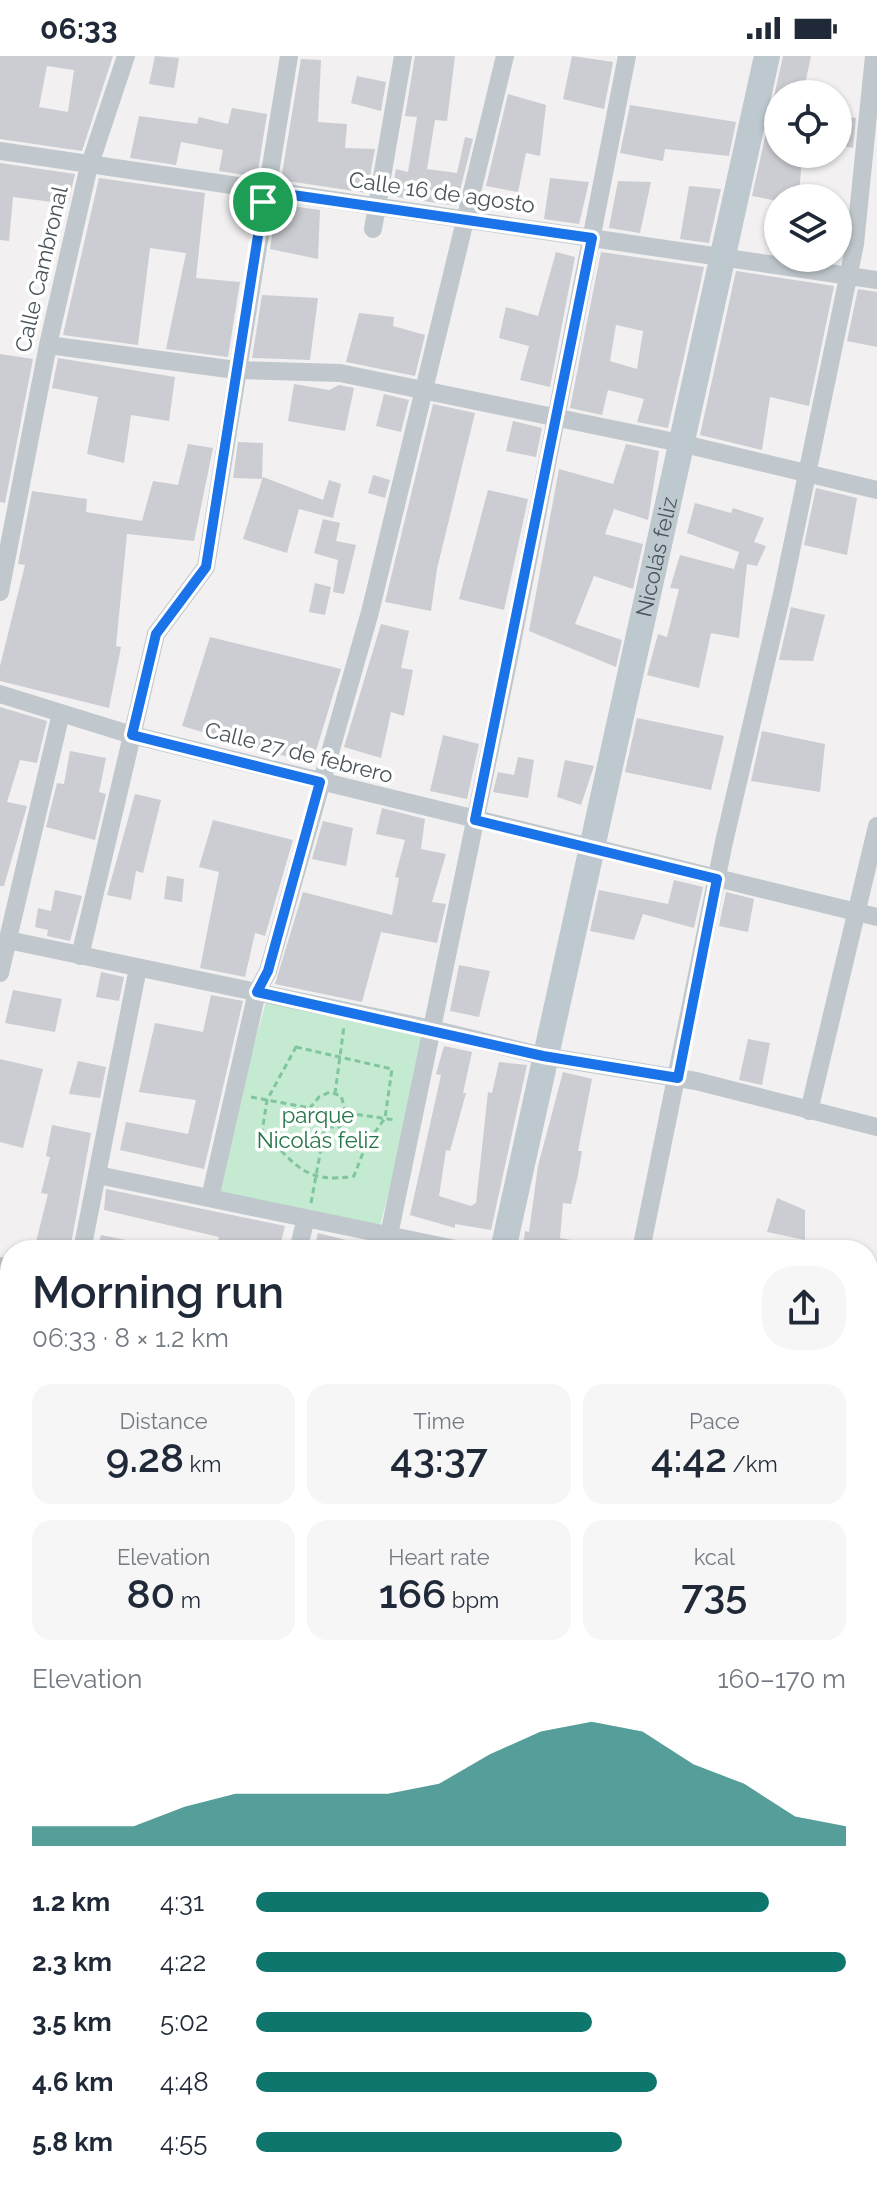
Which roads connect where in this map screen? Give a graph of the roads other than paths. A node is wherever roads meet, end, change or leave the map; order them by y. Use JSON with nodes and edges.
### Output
{"nodes":[{"id":1,"x":126,"y":56,"type":"edge"},
{"id":2,"x":289,"y":56,"type":"edge"},
{"id":3,"x":403,"y":56,"type":"edge"},
{"id":4,"x":505,"y":56,"type":"edge"},
{"id":5,"x":627,"y":56,"type":"edge"},
{"id":6,"x":874,"y":56,"type":"edge"},
{"id":7,"x":763,"y":60,"type":"edge"},
{"id":8,"x":0,"y":151,"type":"edge"},
{"id":9,"x":90,"y":165,"type":"junction"},
{"id":10,"x":265,"y":191,"type":"junction"},
{"id":11,"x":377,"y":207,"type":"junction"},
{"id":12,"x":463,"y":219,"type":"junction"},
{"id":13,"x":373,"y":229,"type":"dead end"},
{"id":14,"x":592,"y":238,"type":"junction"},
{"id":15,"x":722,"y":257,"type":"junction"},
{"id":16,"x":848,"y":276,"type":"junction"},
{"id":17,"x":877,"y":280,"type":"edge"},
{"id":18,"x":48,"y":345,"type":"junction"},
{"id":19,"x":236,"y":370,"type":"junction"},
{"id":20,"x":423,"y":390,"type":"junction"},
{"id":21,"x":557,"y":417,"type":"junction"},
{"id":22,"x":680,"y":443,"type":"junction"},
{"id":23,"x":808,"y":473,"type":"junction"},
{"id":24,"x":877,"y":490,"type":"edge"},
{"id":25,"x":0,"y":592,"type":"edge"},
{"id":26,"x":0,"y":694,"type":"edge"},
{"id":27,"x":61,"y":713,"type":"junction"},
{"id":28,"x":132,"y":735,"type":"junction"},
{"id":29,"x":320,"y":782,"type":"junction"},
{"id":30,"x":475,"y":820,"type":"junction"},
{"id":31,"x":877,"y":826,"type":"edge"},
{"id":32,"x":590,"y":848,"type":"junction"},
{"id":33,"x":717,"y":879,"type":"junction"},
{"id":34,"x":857,"y":912,"type":"junction"},
{"id":35,"x":877,"y":917,"type":"edge"},
{"id":36,"x":8,"y":940,"type":"junction"},
{"id":37,"x":80,"y":956,"type":"junction"},
{"id":38,"x":138,"y":968,"type":"junction"},
{"id":39,"x":0,"y":973,"type":"edge"},
{"id":40,"x":257,"y":992,"type":"junction"},
{"id":41,"x":432,"y":1029,"type":"junction"},
{"id":42,"x":543,"y":1056,"type":"junction"},
{"id":43,"x":678,"y":1078,"type":"junction"},
{"id":44,"x":809,"y":1111,"type":"junction"},
{"id":45,"x":877,"y":1127,"type":"edge"},
{"id":46,"x":98,"y":1175,"type":"junction"},
{"id":47,"x":210,"y":1198,"type":"junction"},
{"id":48,"x":308,"y":1209,"type":"junction"},
{"id":49,"x":389,"y":1235,"type":"junction"},
{"id":50,"x":84,"y":1240,"type":"edge"},
{"id":51,"x":300,"y":1240,"type":"edge"},
{"id":52,"x":413,"y":1240,"type":"edge"},
{"id":53,"x":505,"y":1240,"type":"edge"},
{"id":54,"x":643,"y":1240,"type":"edge"}],
"edges":[{"from":1,"to":9,"type":"street","name":"Calle Cambronal"},
{"from":2,"to":10,"type":"street"},
{"from":3,"to":11,"type":"street"},
{"from":4,"to":12,"type":"street"},
{"from":5,"to":14,"type":"street"},
{"from":6,"to":16,"type":"street"},
{"from":7,"to":15,"type":"main road","name":"Nicolás feliz"},
{"from":8,"to":9,"type":"street","name":"Calle 16 de agosto"},
{"from":9,"to":10,"type":"street","name":"Calle 16 de agosto"},
{"from":9,"to":18,"type":"street","name":"Calle Cambronal"},
{"from":10,"to":11,"type":"street","name":"Calle 16 de agosto"},
{"from":10,"to":19,"type":"street"},
{"from":11,"to":12,"type":"street","name":"Calle 16 de agosto"},
{"from":11,"to":13,"type":"street"},
{"from":12,"to":14,"type":"street","name":"Calle 16 de agosto"},
{"from":12,"to":20,"type":"street"},
{"from":14,"to":15,"type":"street","name":"Calle 16 de agosto"},
{"from":14,"to":21,"type":"street"},
{"from":15,"to":16,"type":"street","name":"Calle 16 de agosto"},
{"from":15,"to":22,"type":"main road","name":"Nicolás feliz"},
{"from":16,"to":17,"type":"street","name":"Calle 16 de agosto"},
{"from":16,"to":23,"type":"street"},
{"from":18,"to":19,"type":"street"},
{"from":18,"to":25,"type":"street","name":"Calle Cambronal"},
{"from":19,"to":20,"type":"street"},
{"from":19,"to":28,"type":"street"},
{"from":20,"to":21,"type":"street"},
{"from":20,"to":29,"type":"street"},
{"from":21,"to":22,"type":"street"},
{"from":21,"to":30,"type":"street"},
{"from":22,"to":23,"type":"street"},
{"from":22,"to":32,"type":"main road","name":"Nicolás feliz"},
{"from":23,"to":24,"type":"street"},
{"from":23,"to":33,"type":"street"},
{"from":26,"to":27,"type":"street","name":"Calle 27 de febrero"},
{"from":27,"to":28,"type":"street","name":"Calle 27 de febrero"},
{"from":27,"to":36,"type":"street"},
{"from":28,"to":29,"type":"street","name":"Calle 27 de febrero"},
{"from":28,"to":37,"type":"street"},
{"from":29,"to":30,"type":"street","name":"Calle 27 de febrero"},
{"from":29,"to":40,"type":"street"},
{"from":30,"to":32,"type":"street","name":"Calle 27 de febrero"},
{"from":30,"to":41,"type":"street"},
{"from":31,"to":34,"type":"street"},
{"from":32,"to":33,"type":"street","name":"Calle 27 de febrero"},
{"from":32,"to":42,"type":"main road","name":"Nicolás feliz"},
{"from":33,"to":34,"type":"street","name":"Calle 27 de febrero"},
{"from":33,"to":43,"type":"street"},
{"from":34,"to":35,"type":"street","name":"Calle 27 de febrero"},
{"from":34,"to":44,"type":"street"},
{"from":36,"to":37,"type":"street"},
{"from":36,"to":39,"type":"street"},
{"from":37,"to":38,"type":"street"},
{"from":38,"to":40,"type":"street"},
{"from":38,"to":46,"type":"street"},
{"from":40,"to":41,"type":"street"},
{"from":40,"to":47,"type":"street"},
{"from":41,"to":42,"type":"street"},
{"from":41,"to":49,"type":"street"},
{"from":42,"to":43,"type":"street"},
{"from":42,"to":53,"type":"main road","name":"Nicolás feliz"},
{"from":43,"to":44,"type":"street"},
{"from":43,"to":54,"type":"street"},
{"from":44,"to":45,"type":"street"},
{"from":46,"to":47,"type":"street"},
{"from":46,"to":50,"type":"street"},
{"from":47,"to":48,"type":"street"},
{"from":48,"to":49,"type":"street"},
{"from":48,"to":51,"type":"street"},
{"from":49,"to":52,"type":"street"}]}
